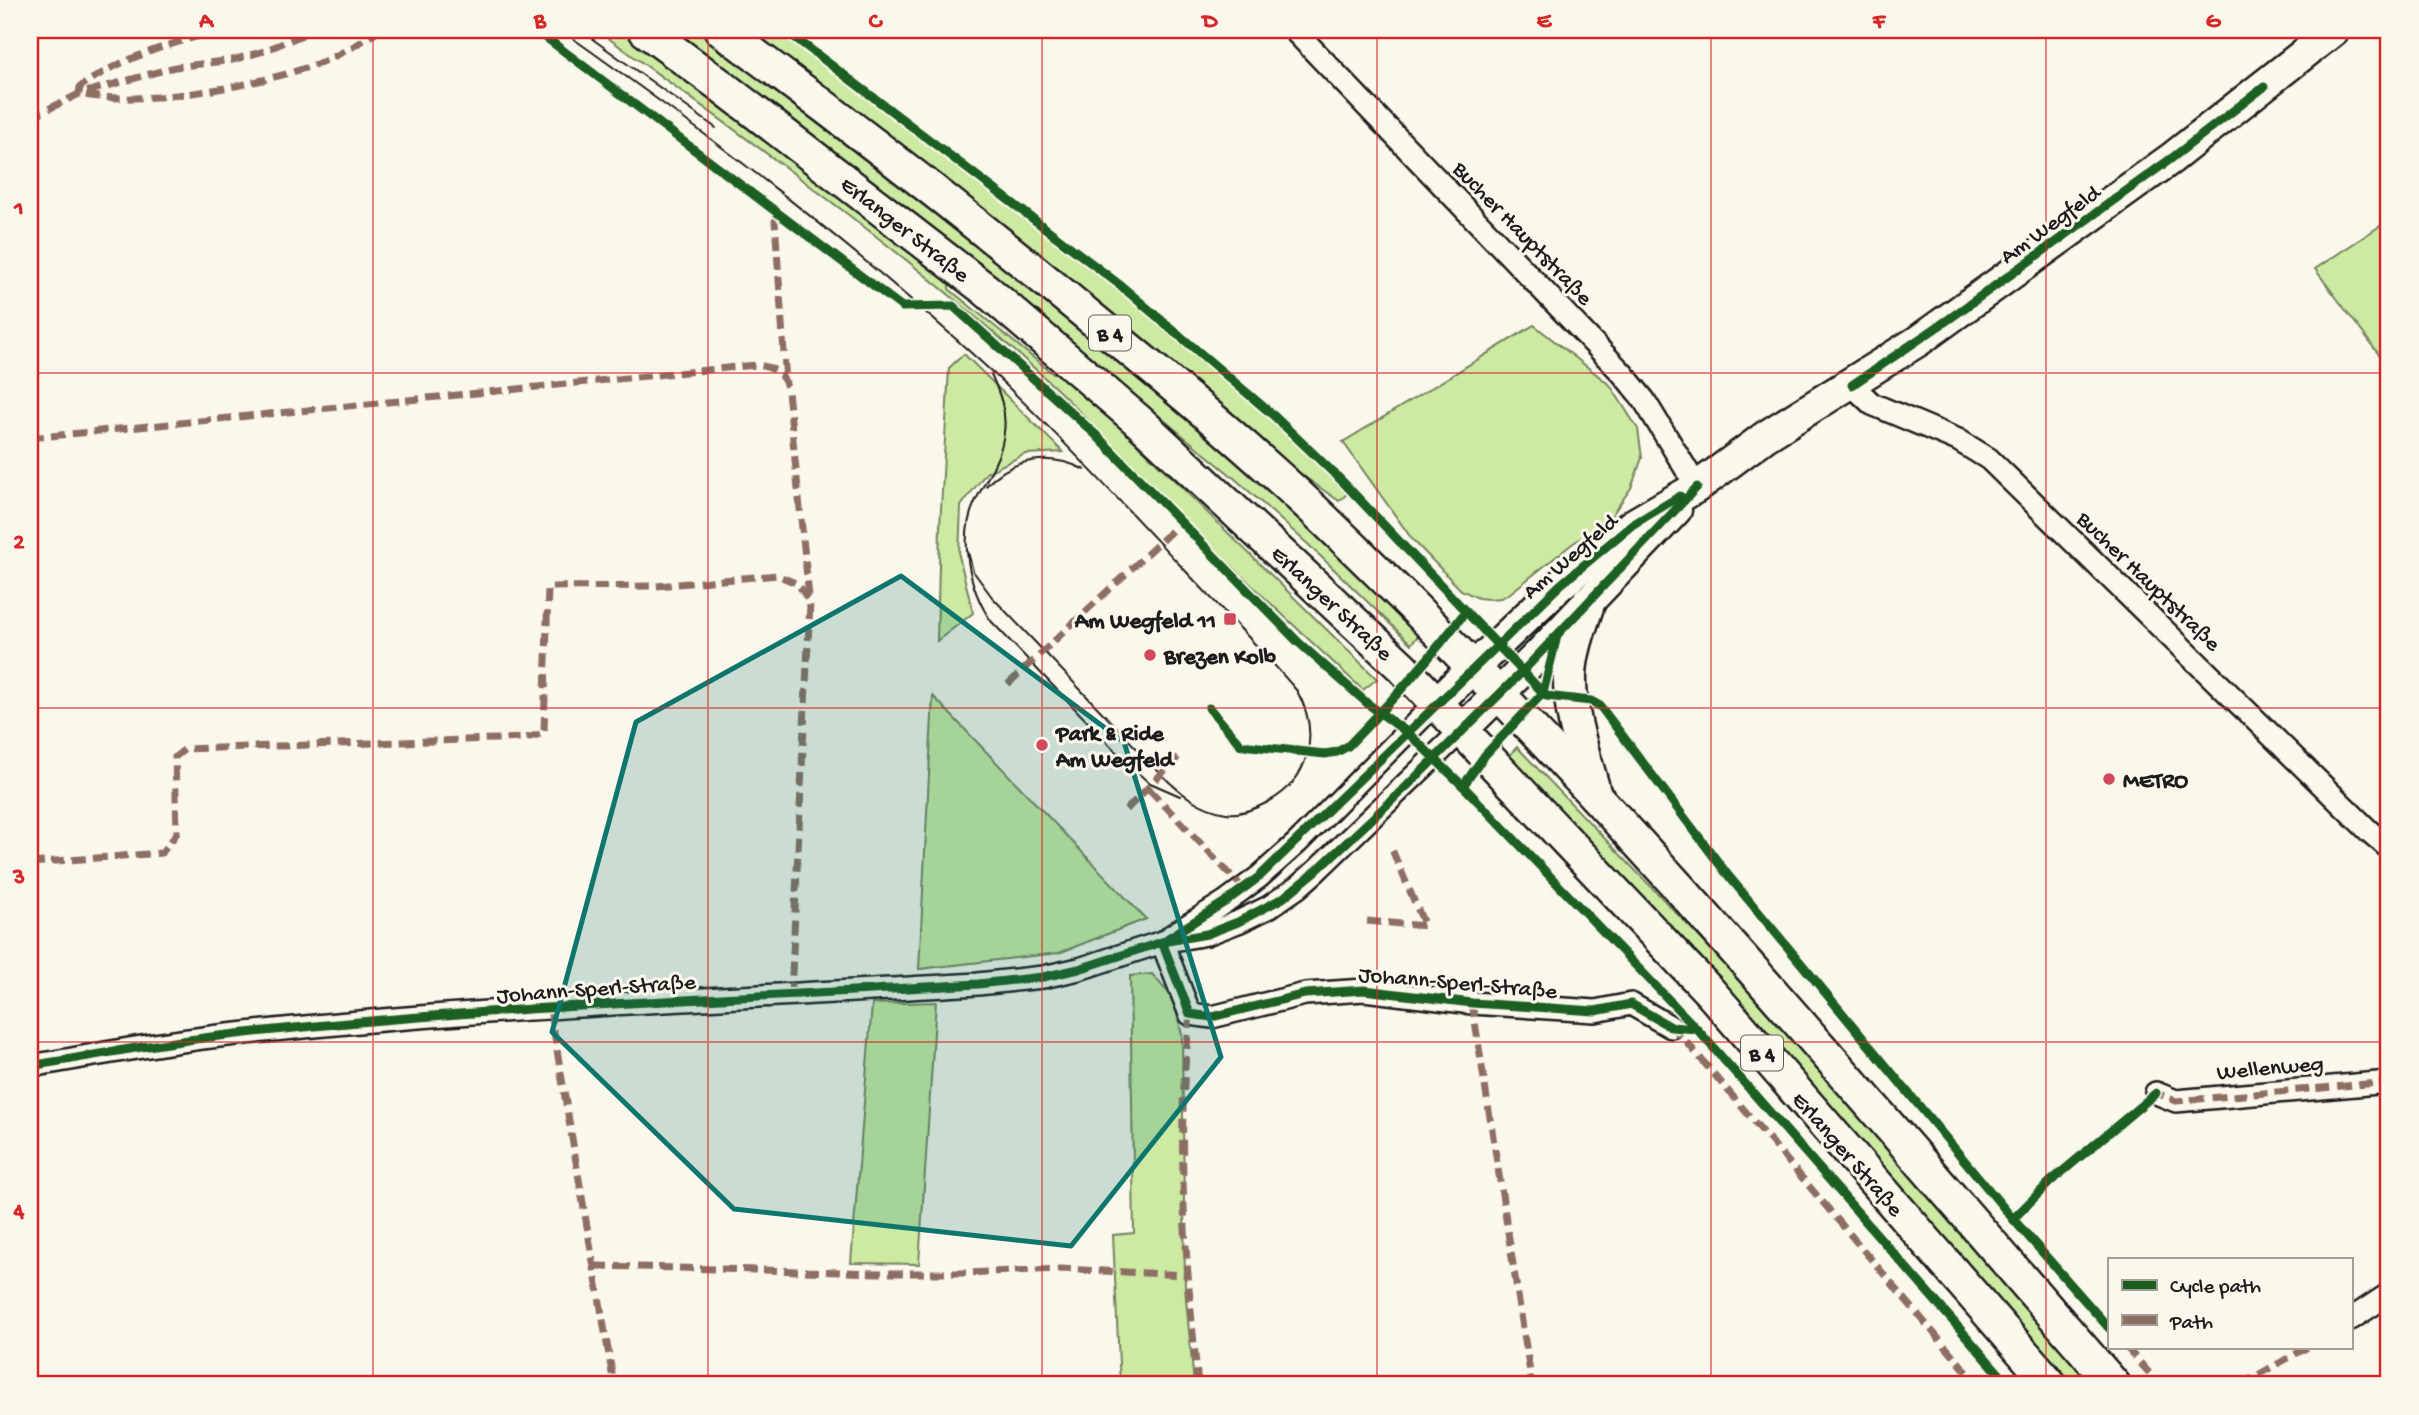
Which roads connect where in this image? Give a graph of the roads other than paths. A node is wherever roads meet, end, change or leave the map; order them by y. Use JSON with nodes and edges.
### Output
{"nodes":[{"id":1,"x":645,"y":30,"type":"edge"},
{"id":2,"x":721,"y":30,"type":"edge"},
{"id":3,"x":1294,"y":30,"type":"edge"},
{"id":4,"x":2334,"y":30,"type":"edge"},
{"id":5,"x":1852,"y":384,"type":"junction"},
{"id":6,"x":1697,"y":486,"type":"junction"},
{"id":7,"x":1589,"y":601,"type":"junction"},
{"id":8,"x":1474,"y":667,"type":"junction"},
{"id":9,"x":1499,"y":693,"type":"junction"},
{"id":10,"x":1436,"y":703,"type":"junction"},
{"id":11,"x":1462,"y":730,"type":"junction"},
{"id":12,"x":1594,"y":793,"type":"junction"},
{"id":13,"x":2389,"y":848,"type":"edge"},
{"id":14,"x":1162,"y":942,"type":"junction"},
{"id":15,"x":1671,"y":1027,"type":"dead end"},
{"id":16,"x":30,"y":1066,"type":"edge"},
{"id":17,"x":2389,"y":1082,"type":"edge"},
{"id":18,"x":2156,"y":1093,"type":"dead end"},
{"id":19,"x":2389,"y":1294,"type":"edge"},
{"id":20,"x":2352,"y":1318,"type":"edge"},
{"id":21,"x":2051,"y":1385,"type":"edge"},
{"id":22,"x":2114,"y":1385,"type":"edge"}],
"edges":[{"from":1,"to":10,"type":"main road","name":"Erlanger Straße","number":"B 4"},
{"from":2,"to":8,"type":"main road","name":"Erlanger Straße","number":"B 4"},
{"from":3,"to":6,"type":"street","name":"Bucher Hauptstraße"},
{"from":4,"to":5,"type":"street","name":"Am Wegfeld"},
{"from":5,"to":6,"type":"street","name":"Am Wegfeld"},
{"from":5,"to":13,"type":"street","name":"Bucher Hauptstraße"},
{"from":6,"to":7,"type":"street","name":"Am Wegfeld"},
{"from":6,"to":8,"type":"street","name":"Am Wegfeld"},
{"from":7,"to":9,"type":"street","name":"Am Wegfeld"},
{"from":7,"to":12,"type":"main road","number":"B 4"},
{"from":8,"to":9,"type":"main road","name":"Erlanger Straße","number":"B 4"},
{"from":8,"to":10,"type":"street","name":"Johann-Sperl-Straße"},
{"from":9,"to":11,"type":"street","name":"Am Wegfeld"},
{"from":9,"to":12,"type":"main road","name":"Erlanger Straße","number":"B 4"},
{"from":10,"to":11,"type":"main road","name":"Erlanger Straße","number":"B 4"},
{"from":10,"to":14,"type":"street","name":"Johann-Sperl-Straße"},
{"from":11,"to":14,"type":"street","name":"Johann-Sperl-Straße"},
{"from":11,"to":21,"type":"main road","name":"Erlanger Straße","number":"B 4"},
{"from":12,"to":22,"type":"main road","name":"Erlanger Straße","number":"B 4"},
{"from":14,"to":15,"type":"street","name":"Johann-Sperl-Straße"},
{"from":14,"to":16,"type":"street","name":"Johann-Sperl-Straße"},
{"from":17,"to":18,"type":"street","name":"Wellenweg"},
{"from":19,"to":20,"type":"street"}]}
